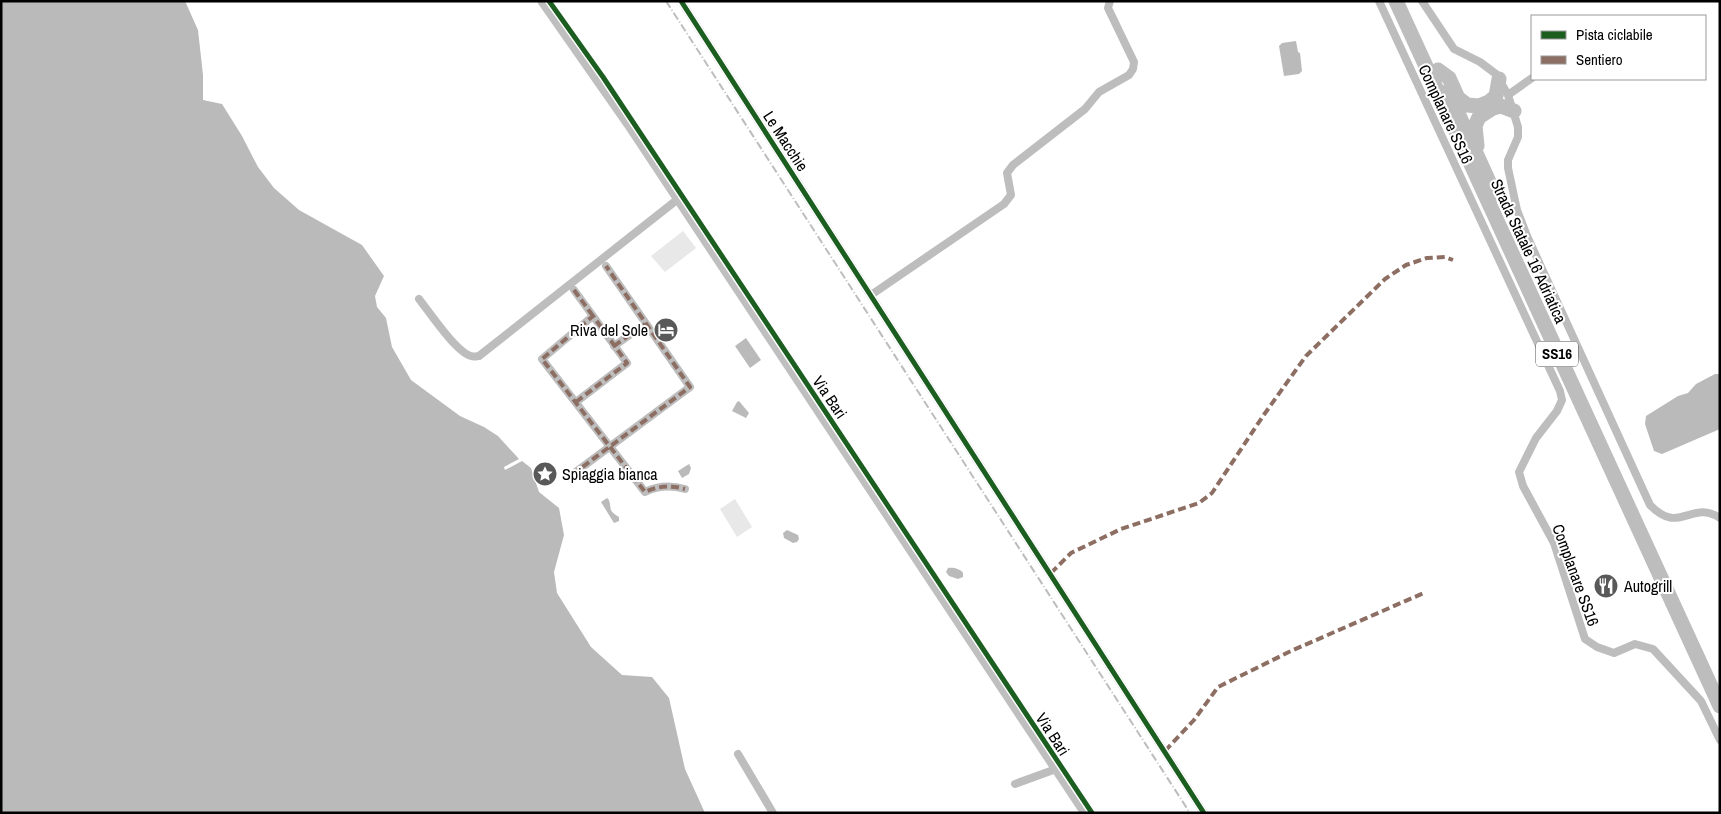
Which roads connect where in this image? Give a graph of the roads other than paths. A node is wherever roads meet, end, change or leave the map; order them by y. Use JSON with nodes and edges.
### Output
{"nodes":[{"id":1,"x":543,"y":1,"type":"edge"},
{"id":2,"x":681,"y":1,"type":"edge"},
{"id":3,"x":1110,"y":1,"type":"edge"},
{"id":4,"x":1379,"y":1,"type":"edge"},
{"id":5,"x":1396,"y":1,"type":"edge"},
{"id":6,"x":1407,"y":1,"type":"edge"},
{"id":7,"x":1422,"y":1,"type":"edge"},
{"id":8,"x":1438,"y":70,"type":"junction"},
{"id":9,"x":1499,"y":79,"type":"joint"},
{"id":10,"x":1531,"y":79,"type":"edge"},
{"id":11,"x":1505,"y":102,"type":"junction"},
{"id":12,"x":1479,"y":160,"type":"junction"},
{"id":13,"x":678,"y":199,"type":"junction"},
{"id":14,"x":606,"y":266,"type":"dead end"},
{"id":15,"x":574,"y":290,"type":"dead end"},
{"id":16,"x":871,"y":295,"type":"junction"},
{"id":17,"x":420,"y":300,"type":"dead end"},
{"id":18,"x":593,"y":316,"type":"junction"},
{"id":19,"x":645,"y":324,"type":"junction"},
{"id":20,"x":614,"y":346,"type":"junction"},
{"id":21,"x":576,"y":402,"type":"junction"},
{"id":22,"x":611,"y":447,"type":"junction"},
{"id":23,"x":574,"y":474,"type":"dead end"},
{"id":24,"x":684,"y":489,"type":"dead end"},
{"id":25,"x":1720,"y":518,"type":"edge"},
{"id":26,"x":1720,"y":682,"type":"edge"},
{"id":27,"x":1720,"y":706,"type":"edge"},
{"id":28,"x":1720,"y":740,"type":"edge"},
{"id":29,"x":738,"y":754,"type":"dead end"},
{"id":30,"x":1056,"y":769,"type":"junction"},
{"id":31,"x":1015,"y":784,"type":"dead end"},
{"id":32,"x":773,"y":813,"type":"edge"},
{"id":33,"x":1086,"y":813,"type":"edge"},
{"id":34,"x":1204,"y":813,"type":"edge"}],
"edges":[{"from":1,"to":13,"type":"main road","name":"Via Bari"},
{"from":2,"to":16,"type":"street","name":"Le Macchie"},
{"from":3,"to":16,"type":"street"},
{"from":4,"to":28,"type":"street","name":"Complanare SS16"},
{"from":5,"to":27,"type":"highway","name":"Strada Statale 16 Adriatica","number":"SS16"},
{"from":6,"to":8,"type":"highway","name":"Strada Statale 16 Adriatica","number":"SS16"},
{"from":7,"to":9,"type":"street"},
{"from":8,"to":11,"type":"highway"},
{"from":8,"to":12,"type":"highway","name":"Strada Statale 16 Adriatica","number":"SS16"},
{"from":9,"to":11,"type":"highway"},
{"from":10,"to":11,"type":"street"},
{"from":11,"to":12,"type":"highway"},
{"from":11,"to":25,"type":"street"},
{"from":12,"to":26,"type":"highway","name":"Strada Statale 16 Adriatica","number":"SS16"},
{"from":13,"to":17,"type":"street"},
{"from":13,"to":30,"type":"main road","name":"Via Bari"},
{"from":14,"to":19,"type":"street"},
{"from":15,"to":18,"type":"street"},
{"from":16,"to":34,"type":"street","name":"Le Macchie"},
{"from":18,"to":20,"type":"street"},
{"from":18,"to":21,"type":"street"},
{"from":19,"to":20,"type":"street"},
{"from":19,"to":22,"type":"street"},
{"from":20,"to":21,"type":"street"},
{"from":21,"to":22,"type":"street"},
{"from":22,"to":23,"type":"street"},
{"from":22,"to":24,"type":"street"},
{"from":29,"to":32,"type":"street"},
{"from":30,"to":31,"type":"street"},
{"from":30,"to":33,"type":"main road","name":"Via Bari"}]}
